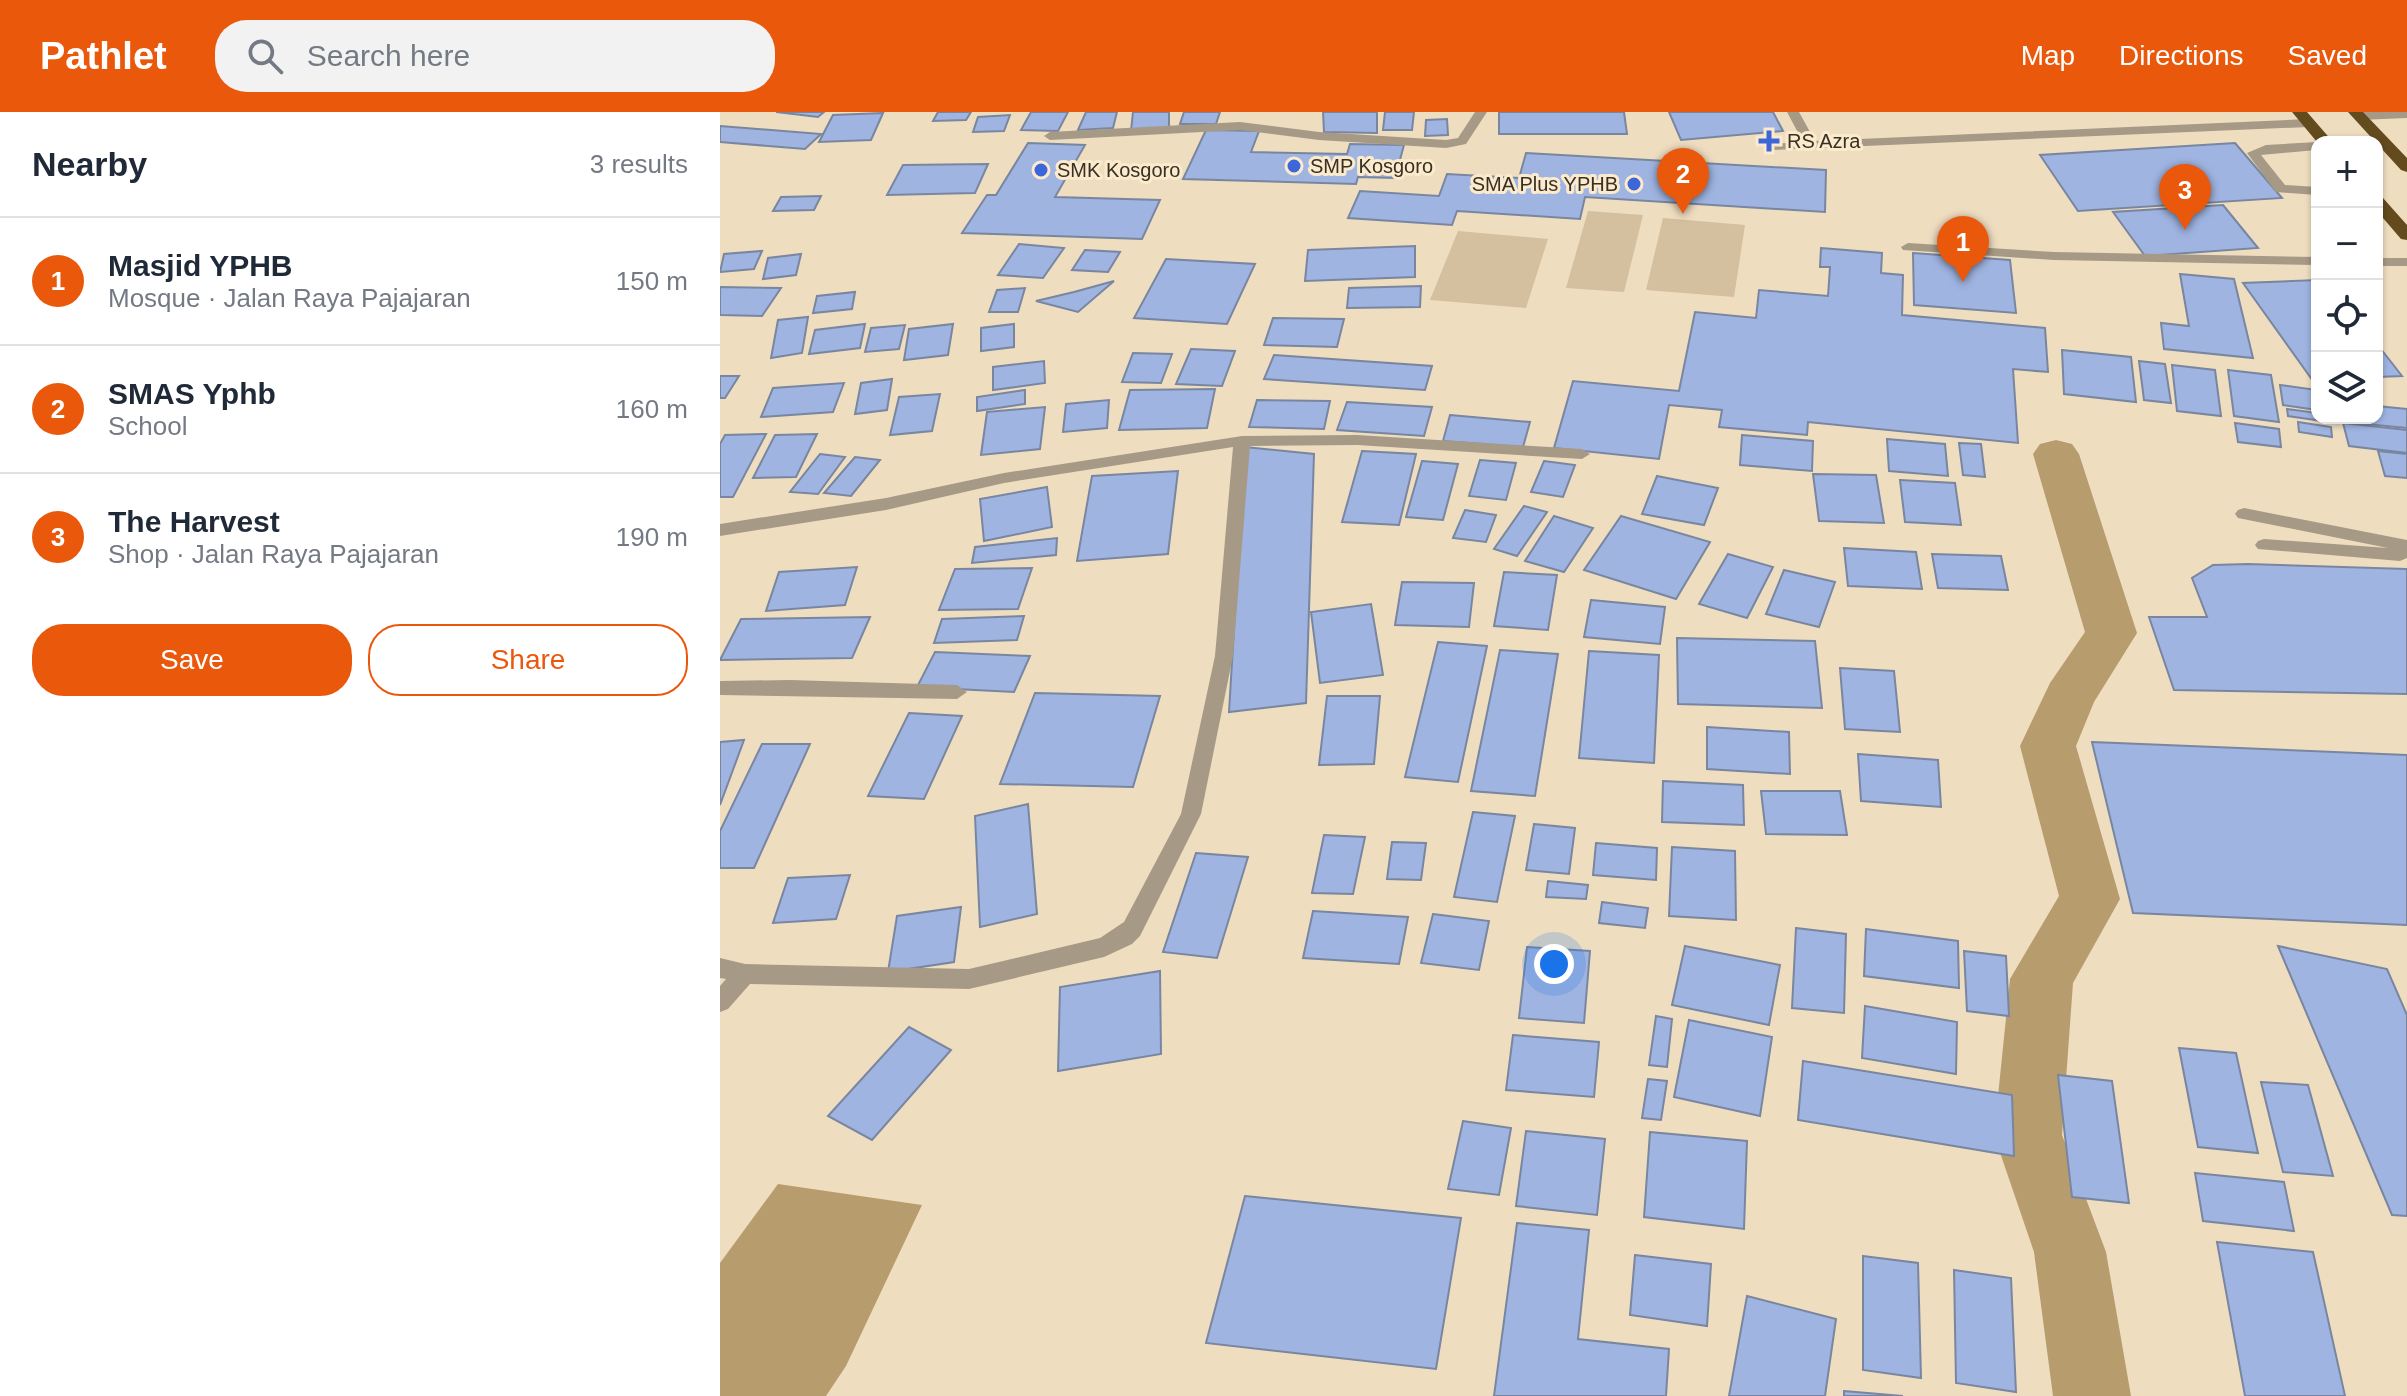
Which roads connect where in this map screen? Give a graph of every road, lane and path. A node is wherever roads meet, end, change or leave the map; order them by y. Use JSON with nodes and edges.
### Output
{"nodes":[{"id":1,"x":1481,"y":112,"type":"edge"},
{"id":2,"x":1793,"y":112,"type":"edge"},
{"id":3,"x":2357,"y":114,"type":"edge"},
{"id":4,"x":2407,"y":114,"type":"edge"},
{"id":5,"x":2304,"y":117,"type":"edge"},
{"id":6,"x":1050,"y":136,"type":"dead end"},
{"id":7,"x":2320,"y":136,"type":"edge"},
{"id":8,"x":1811,"y":145,"type":"junction"},
{"id":9,"x":2311,"y":146,"type":"edge"},
{"id":10,"x":1777,"y":147,"type":"dead end"},
{"id":11,"x":2407,"y":166,"type":"edge"},
{"id":12,"x":2311,"y":191,"type":"edge"},
{"id":13,"x":2383,"y":208,"type":"edge"},
{"id":14,"x":2407,"y":235,"type":"edge"},
{"id":15,"x":1908,"y":247,"type":"dead end"},
{"id":16,"x":2311,"y":261,"type":"edge"},
{"id":17,"x":2383,"y":262,"type":"edge"},
{"id":18,"x":2407,"y":262,"type":"edge"},
{"id":19,"x":1242,"y":441,"type":"junction"},
{"id":20,"x":1582,"y":454,"type":"dead end"},
{"id":21,"x":2244,"y":514,"type":"dead end"},
{"id":22,"x":720,"y":530,"type":"edge"},
{"id":23,"x":2264,"y":545,"type":"dead end"},
{"id":24,"x":2407,"y":546,"type":"edge"},
{"id":25,"x":2407,"y":556,"type":"edge"},
{"id":26,"x":720,"y":688,"type":"edge"},
{"id":27,"x":957,"y":692,"type":"dead end"},
{"id":28,"x":720,"y":968,"type":"edge"},
{"id":29,"x":745,"y":974,"type":"junction"},
{"id":30,"x":720,"y":1002,"type":"edge"}],
"edges":[{"from":1,"to":6,"type":"street"},
{"from":2,"to":8,"type":"street"},
{"from":3,"to":4,"type":"street"},
{"from":3,"to":11,"type":"highway"},
{"from":5,"to":7,"type":"highway"},
{"from":5,"to":8,"type":"street"},
{"from":8,"to":10,"type":"street"},
{"from":9,"to":12,"type":"street"},
{"from":13,"to":14,"type":"highway"},
{"from":15,"to":16,"type":"street"},
{"from":17,"to":18,"type":"street"},
{"from":19,"to":20,"type":"street"},
{"from":19,"to":22,"type":"street"},
{"from":19,"to":29,"type":"street"},
{"from":21,"to":24,"type":"street"},
{"from":23,"to":25,"type":"street"},
{"from":26,"to":27,"type":"street"},
{"from":28,"to":29,"type":"street"},
{"from":29,"to":30,"type":"street"}]}
